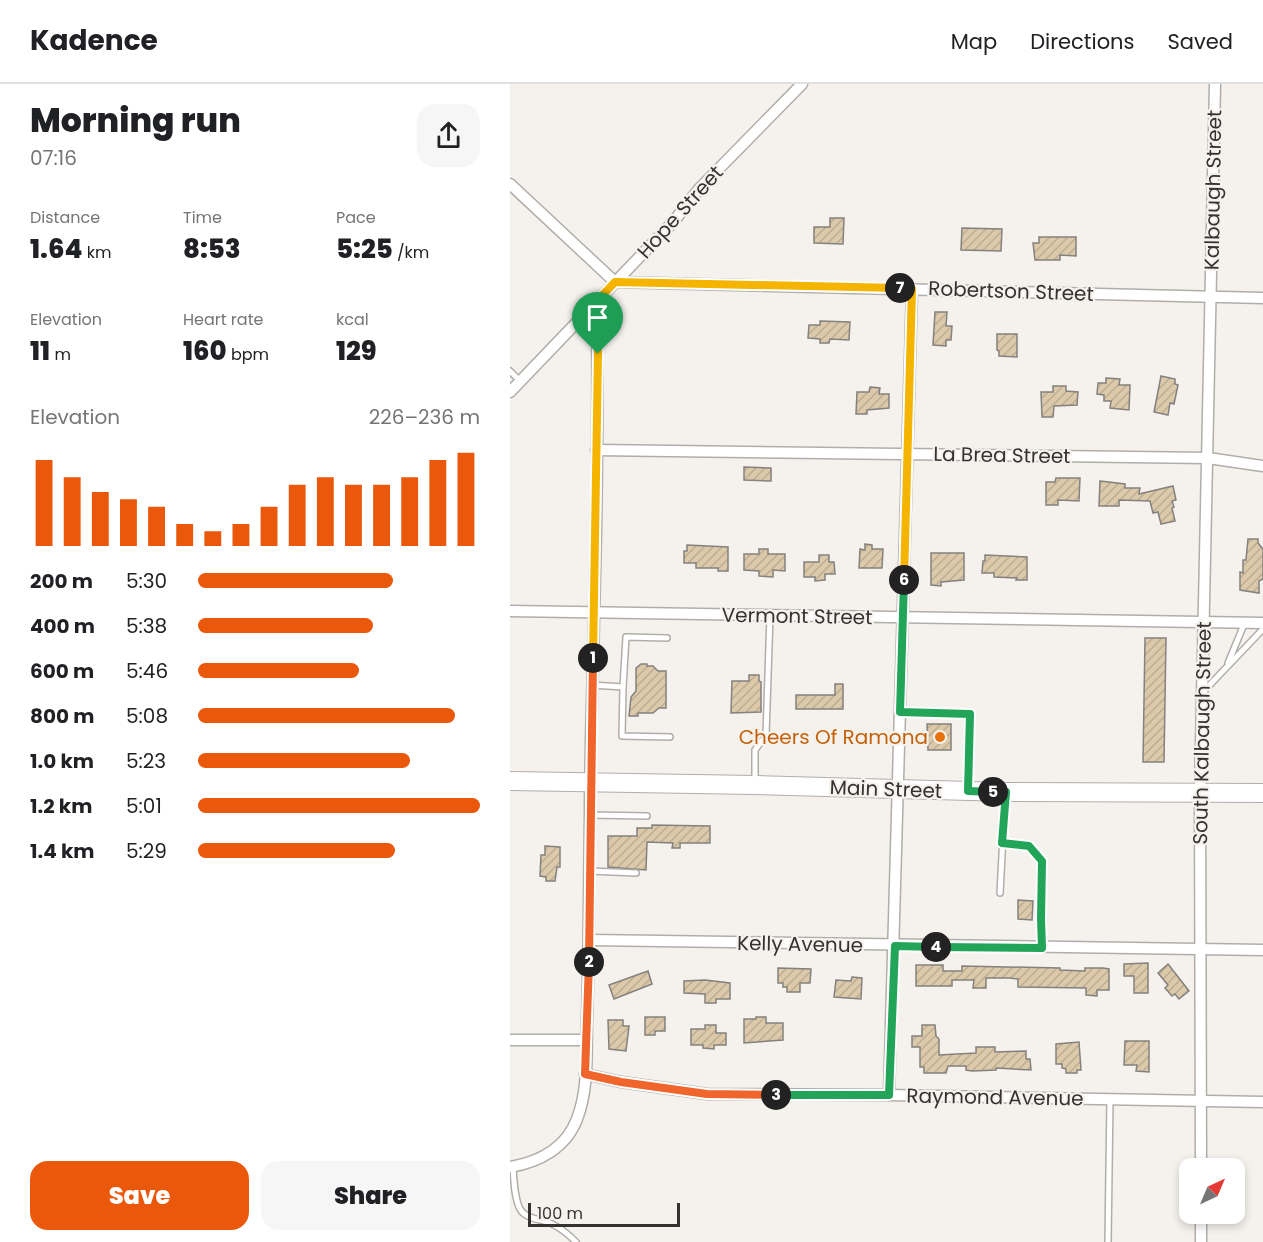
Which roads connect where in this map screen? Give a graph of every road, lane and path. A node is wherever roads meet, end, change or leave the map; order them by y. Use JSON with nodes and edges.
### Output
{"nodes":[{"id":1,"x":802,"y":84,"type":"edge"},
{"id":2,"x":1215,"y":84,"type":"edge"},
{"id":3,"x":510,"y":184,"type":"edge"},
{"id":4,"x":615,"y":282,"type":"junction"},
{"id":5,"x":912,"y":289,"type":"junction"},
{"id":6,"x":1211,"y":297,"type":"junction"},
{"id":7,"x":1263,"y":298,"type":"edge"},
{"id":8,"x":597,"y":301,"type":"junction"},
{"id":9,"x":510,"y":371,"type":"edge"},
{"id":10,"x":520,"y":381,"type":"junction"},
{"id":11,"x":510,"y":392,"type":"edge"},
{"id":12,"x":596,"y":450,"type":"junction"},
{"id":13,"x":907,"y":454,"type":"junction"},
{"id":14,"x":1208,"y":458,"type":"junction"},
{"id":15,"x":1263,"y":466,"type":"edge"},
{"id":16,"x":510,"y":611,"type":"edge"},
{"id":17,"x":595,"y":612,"type":"junction"},
{"id":18,"x":770,"y":615,"type":"junction"},
{"id":19,"x":903,"y":617,"type":"junction"},
{"id":20,"x":1203,"y":621,"type":"junction"},
{"id":21,"x":1245,"y":622,"type":"junction"},
{"id":22,"x":1263,"y":623,"type":"edge"},
{"id":23,"x":1263,"y":629,"type":"edge"},
{"id":24,"x":667,"y":638,"type":"dead end"},
{"id":25,"x":1227,"y":667,"type":"junction"},
{"id":26,"x":592,"y":685,"type":"junction"},
{"id":27,"x":624,"y":687,"type":"junction"},
{"id":28,"x":1202,"y":693,"type":"junction"},
{"id":29,"x":900,"y":712,"type":"junction"},
{"id":30,"x":670,"y":737,"type":"dead end"},
{"id":31,"x":510,"y":781,"type":"edge"},
{"id":32,"x":590,"y":783,"type":"junction"},
{"id":33,"x":754,"y":784,"type":"junction"},
{"id":34,"x":898,"y":790,"type":"junction"},
{"id":35,"x":968,"y":791,"type":"junction"},
{"id":36,"x":1006,"y":792,"type":"junction"},
{"id":37,"x":1200,"y":792,"type":"junction"},
{"id":38,"x":1263,"y":793,"type":"edge"},
{"id":39,"x":590,"y":815,"type":"junction"},
{"id":40,"x":647,"y":816,"type":"dead end"},
{"id":41,"x":1002,"y":843,"type":"junction"},
{"id":42,"x":590,"y":871,"type":"junction"},
{"id":43,"x":636,"y":873,"type":"dead end"},
{"id":44,"x":999,"y":893,"type":"dead end"},
{"id":45,"x":590,"y":940,"type":"junction"},
{"id":46,"x":895,"y":946,"type":"junction"},
{"id":47,"x":1042,"y":948,"type":"junction"},
{"id":48,"x":1200,"y":949,"type":"junction"},
{"id":49,"x":1263,"y":950,"type":"edge"},
{"id":50,"x":510,"y":1040,"type":"edge"},
{"id":51,"x":586,"y":1040,"type":"junction"},
{"id":52,"x":585,"y":1074,"type":"junction"},
{"id":53,"x":889,"y":1095,"type":"junction"},
{"id":54,"x":1110,"y":1099,"type":"junction"},
{"id":55,"x":1202,"y":1100,"type":"junction"},
{"id":56,"x":1263,"y":1102,"type":"edge"},
{"id":57,"x":1201,"y":1158,"type":"edge"},
{"id":58,"x":511,"y":1167,"type":"edge"},
{"id":59,"x":1201,"y":1224,"type":"edge"},
{"id":60,"x":576,"y":1242,"type":"edge"},
{"id":61,"x":1108,"y":1242,"type":"edge"},
{"id":62,"x":1201,"y":1242,"type":"edge"}],
"edges":[{"from":1,"to":4,"type":"street","name":"Hope Street"},
{"from":2,"to":6,"type":"street","name":"Kalbaugh Street"},
{"from":3,"to":4,"type":"street"},
{"from":4,"to":5,"type":"street","name":"Robertson Street"},
{"from":4,"to":8,"type":"street","name":"Hope Street"},
{"from":5,"to":6,"type":"street","name":"Robertson Street"},
{"from":5,"to":13,"type":"street"},
{"from":6,"to":7,"type":"street","name":"Robertson Street"},
{"from":6,"to":14,"type":"street","name":"South Kalbaugh Street"},
{"from":8,"to":10,"type":"street","name":"Hope Street"},
{"from":8,"to":12,"type":"street"},
{"from":9,"to":10,"type":"lane"},
{"from":10,"to":11,"type":"street","name":"Hope Street"},
{"from":12,"to":13,"type":"street","name":"La Brea Street"},
{"from":12,"to":17,"type":"street"},
{"from":13,"to":14,"type":"street","name":"La Brea Street"},
{"from":13,"to":19,"type":"street"},
{"from":14,"to":15,"type":"street","name":"La Brea Street"},
{"from":14,"to":20,"type":"street","name":"South Kalbaugh Street"},
{"from":16,"to":17,"type":"street","name":"Vermont Street"},
{"from":17,"to":18,"type":"street","name":"Vermont Street"},
{"from":17,"to":26,"type":"street"},
{"from":18,"to":19,"type":"street","name":"Vermont Street"},
{"from":18,"to":33,"type":"lane"},
{"from":19,"to":20,"type":"street","name":"Vermont Street"},
{"from":19,"to":29,"type":"street"},
{"from":20,"to":21,"type":"street","name":"Vermont Street"},
{"from":20,"to":28,"type":"street","name":"South Kalbaugh Street"},
{"from":21,"to":22,"type":"street","name":"Vermont Street"},
{"from":21,"to":25,"type":"lane"},
{"from":23,"to":25,"type":"lane"},
{"from":24,"to":27,"type":"lane"},
{"from":25,"to":28,"type":"lane"},
{"from":26,"to":27,"type":"lane"},
{"from":26,"to":32,"type":"street"},
{"from":27,"to":30,"type":"lane"},
{"from":28,"to":37,"type":"street","name":"South Kalbaugh Street"},
{"from":29,"to":34,"type":"street"},
{"from":29,"to":35,"type":"lane"},
{"from":31,"to":32,"type":"main road","name":"Main Street"},
{"from":32,"to":33,"type":"main road","name":"Main Street"},
{"from":32,"to":39,"type":"street"},
{"from":33,"to":34,"type":"main road","name":"Main Street"},
{"from":34,"to":35,"type":"main road","name":"Main Street"},
{"from":34,"to":46,"type":"street"},
{"from":35,"to":36,"type":"main road","name":"Main Street"},
{"from":36,"to":37,"type":"main road","name":"Main Street"},
{"from":36,"to":41,"type":"lane"},
{"from":37,"to":38,"type":"main road","name":"Main Street"},
{"from":37,"to":48,"type":"street","name":"South Kalbaugh Street"},
{"from":39,"to":40,"type":"lane"},
{"from":39,"to":42,"type":"street"},
{"from":41,"to":44,"type":"lane"},
{"from":41,"to":47,"type":"lane"},
{"from":42,"to":43,"type":"lane"},
{"from":42,"to":45,"type":"street"},
{"from":45,"to":46,"type":"street","name":"Kelly Avenue"},
{"from":45,"to":51,"type":"street"},
{"from":46,"to":47,"type":"street","name":"Kelly Avenue"},
{"from":46,"to":53,"type":"street"},
{"from":47,"to":48,"type":"street","name":"Kelly Avenue"},
{"from":48,"to":49,"type":"street","name":"Kelly Avenue"},
{"from":48,"to":55,"type":"street","name":"South Kalbaugh Street"},
{"from":50,"to":51,"type":"street"},
{"from":51,"to":52,"type":"street"},
{"from":52,"to":53,"type":"street","name":"Raymond Avenue"},
{"from":52,"to":58,"type":"street"},
{"from":53,"to":54,"type":"street","name":"Raymond Avenue"},
{"from":54,"to":55,"type":"street","name":"Raymond Avenue"},
{"from":54,"to":61,"type":"lane"},
{"from":55,"to":56,"type":"street","name":"Raymond Avenue"},
{"from":55,"to":57,"type":"street","name":"South Kalbaugh Street"},
{"from":58,"to":60,"type":"lane"},
{"from":59,"to":62,"type":"street"}]}
